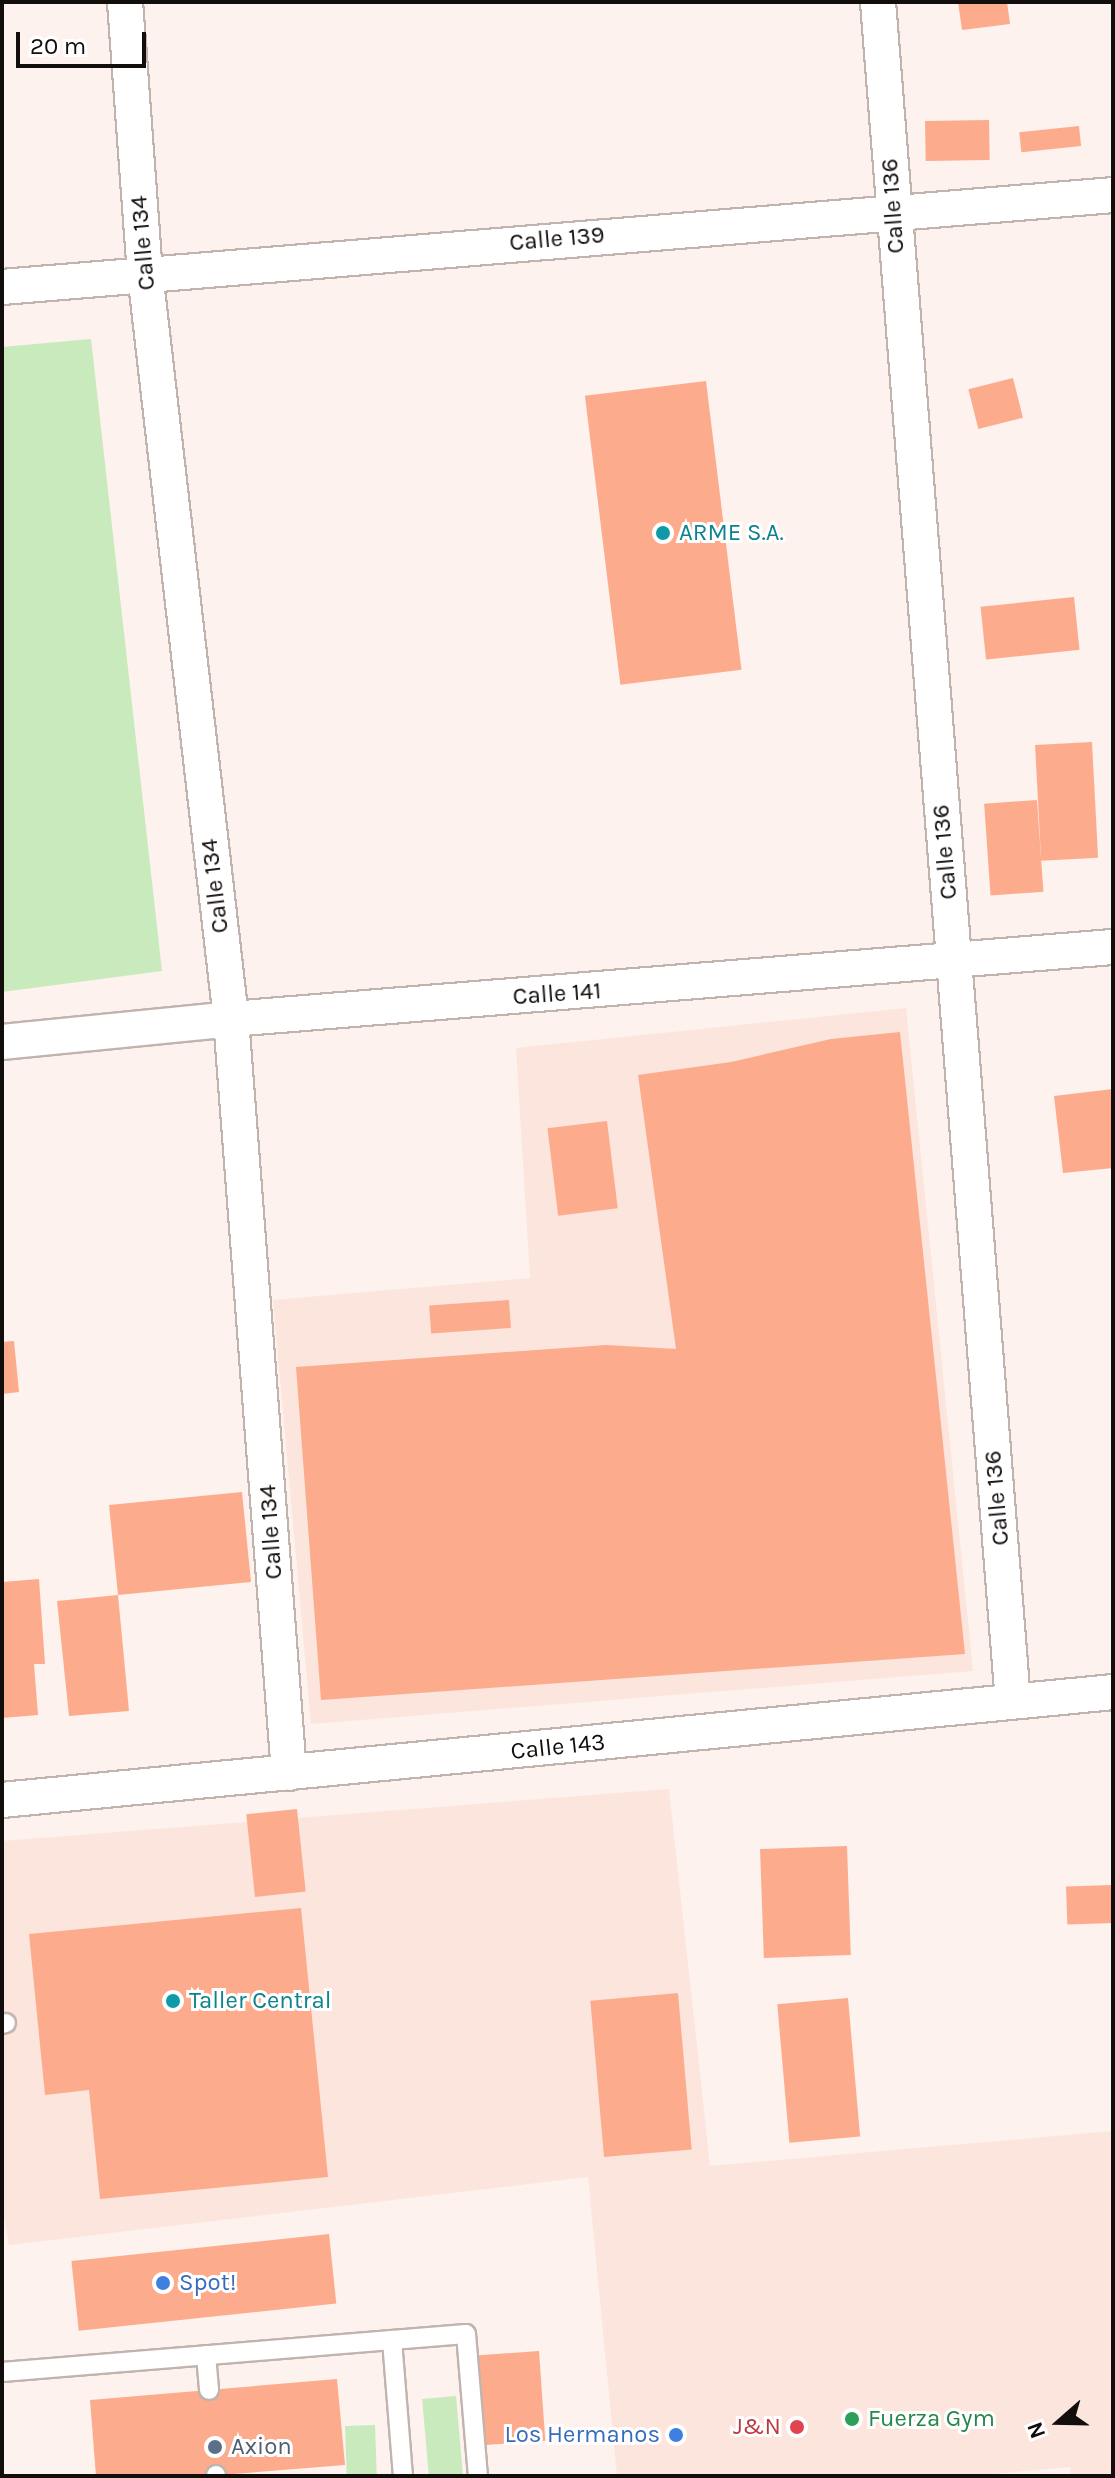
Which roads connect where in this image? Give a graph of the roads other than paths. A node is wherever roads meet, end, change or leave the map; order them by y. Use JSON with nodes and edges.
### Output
{"nodes":[{"id":1,"x":125,"y":2,"type":"edge"},
{"id":2,"x":878,"y":2,"type":"edge"},
{"id":3,"x":1113,"y":195,"type":"edge"},
{"id":4,"x":893,"y":211,"type":"junction"},
{"id":5,"x":145,"y":273,"type":"junction"},
{"id":6,"x":2,"y":287,"type":"edge"},
{"id":7,"x":1113,"y":947,"type":"edge"},
{"id":8,"x":953,"y":963,"type":"junction"},
{"id":9,"x":231,"y":1019,"type":"junction"},
{"id":10,"x":2,"y":1042,"type":"edge"},
{"id":11,"x":1113,"y":1692,"type":"edge"},
{"id":12,"x":1013,"y":1702,"type":"junction"},
{"id":13,"x":289,"y":1773,"type":"junction"},
{"id":14,"x":2,"y":1800,"type":"edge"},
{"id":15,"x":392,"y":2340,"type":"junction"},
{"id":16,"x":206,"y":2355,"type":"junction"},
{"id":17,"x":2,"y":2372,"type":"edge"},
{"id":18,"x":209,"y":2390,"type":"dead end"},
{"id":19,"x":403,"y":2476,"type":"edge"},
{"id":20,"x":478,"y":2476,"type":"edge"}],
"edges":[{"from":1,"to":5,"type":"street","name":"Calle 134"},
{"from":2,"to":4,"type":"street","name":"Calle 136"},
{"from":3,"to":4,"type":"street","name":"Calle 139"},
{"from":4,"to":5,"type":"street","name":"Calle 139"},
{"from":4,"to":8,"type":"street","name":"Calle 136"},
{"from":5,"to":6,"type":"street","name":"Calle 139"},
{"from":5,"to":9,"type":"street","name":"Calle 134"},
{"from":7,"to":8,"type":"street","name":"Calle 141"},
{"from":8,"to":9,"type":"street","name":"Calle 141"},
{"from":8,"to":12,"type":"street","name":"Calle 136"},
{"from":9,"to":10,"type":"street","name":"Calle 141"},
{"from":9,"to":13,"type":"street","name":"Calle 134"},
{"from":11,"to":12,"type":"street","name":"Calle 143"},
{"from":12,"to":13,"type":"street","name":"Calle 143"},
{"from":13,"to":14,"type":"street","name":"Calle 143"},
{"from":15,"to":16,"type":"lane"},
{"from":15,"to":19,"type":"lane"},
{"from":15,"to":20,"type":"lane"},
{"from":16,"to":17,"type":"lane"},
{"from":16,"to":18,"type":"lane"}]}
